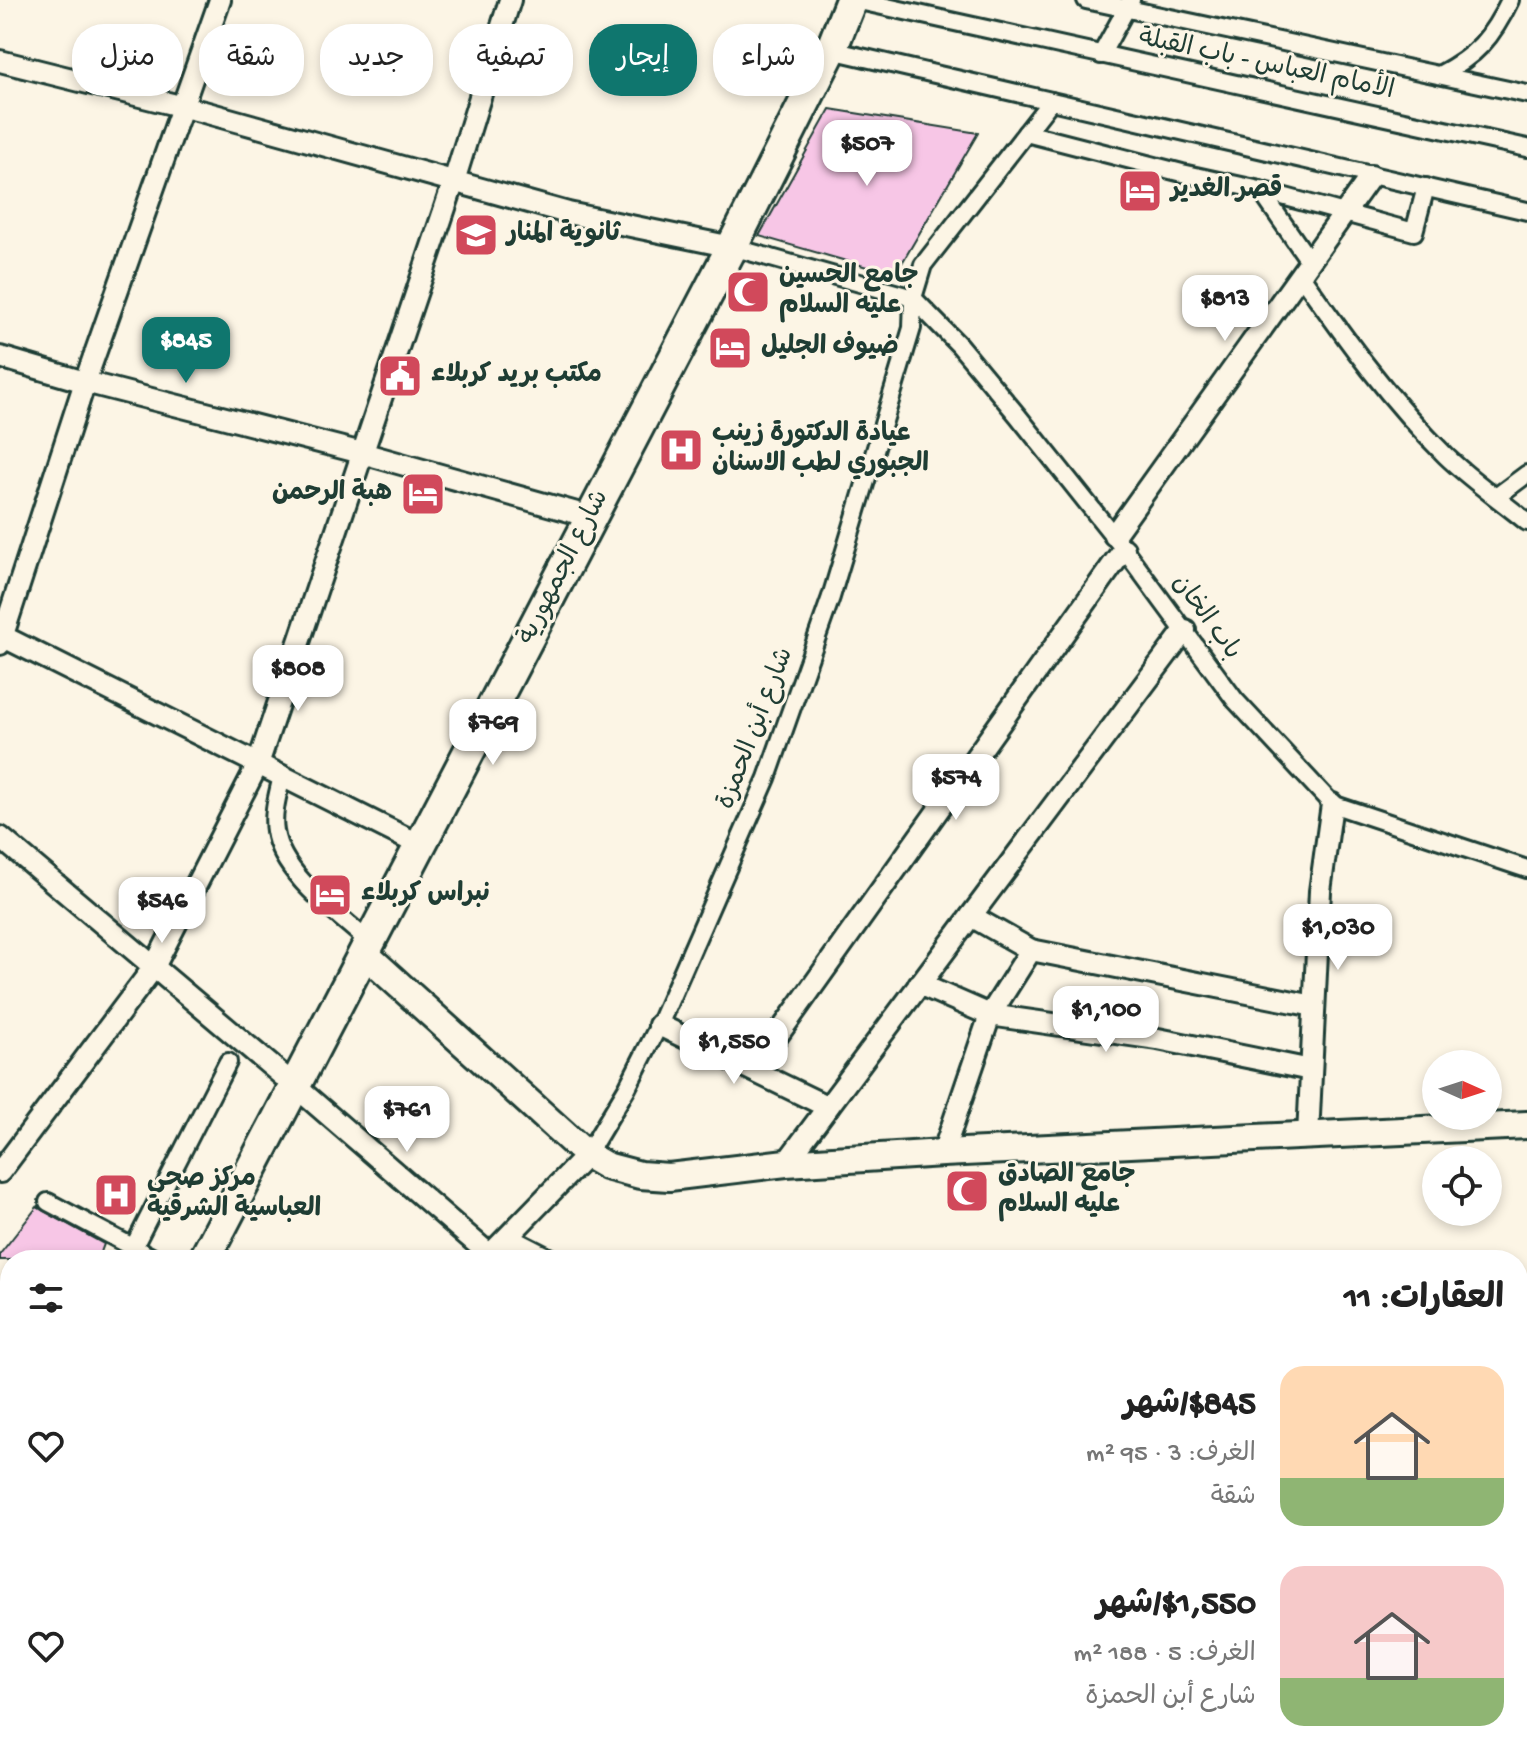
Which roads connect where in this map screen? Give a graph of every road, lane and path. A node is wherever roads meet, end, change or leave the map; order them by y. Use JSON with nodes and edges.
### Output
{"nodes":[{"id":1,"x":220,"y":0,"type":"edge"},
{"id":2,"x":510,"y":0,"type":"edge"},
{"id":3,"x":853,"y":0,"type":"edge"},
{"id":4,"x":1086,"y":0,"type":"edge"},
{"id":5,"x":1510,"y":0,"type":"edge"},
{"id":6,"x":885,"y":3,"type":"edge"},
{"id":7,"x":1129,"y":4,"type":"edge"},
{"id":8,"x":831,"y":50,"type":"junction"},
{"id":9,"x":1101,"y":55,"type":"junction"},
{"id":10,"x":0,"y":61,"type":"edge"},
{"id":11,"x":1439,"y":75,"type":"junction"},
{"id":12,"x":1527,"y":94,"type":"edge"},
{"id":13,"x":1051,"y":101,"type":"junction"},
{"id":14,"x":183,"y":107,"type":"junction"},
{"id":15,"x":1026,"y":133,"type":"junction"},
{"id":16,"x":1527,"y":148,"type":"edge"},
{"id":17,"x":1371,"y":176,"type":"junction"},
{"id":18,"x":454,"y":181,"type":"junction"},
{"id":19,"x":1426,"y":187,"type":"junction"},
{"id":20,"x":1260,"y":190,"type":"junction"},
{"id":21,"x":1527,"y":211,"type":"edge"},
{"id":22,"x":1344,"y":214,"type":"junction"},
{"id":23,"x":732,"y":247,"type":"junction"},
{"id":24,"x":1305,"y":268,"type":"junction"},
{"id":25,"x":913,"y":298,"type":"junction"},
{"id":26,"x":0,"y":357,"type":"edge"},
{"id":27,"x":85,"y":382,"type":"junction"},
{"id":28,"x":362,"y":453,"type":"junction"},
{"id":29,"x":1527,"y":474,"type":"edge"},
{"id":30,"x":1496,"y":497,"type":"junction"},
{"id":31,"x":591,"y":517,"type":"junction"},
{"id":32,"x":1527,"y":522,"type":"edge"},
{"id":33,"x":1119,"y":542,"type":"junction"},
{"id":34,"x":1185,"y":630,"type":"junction"},
{"id":35,"x":1,"y":639,"type":"edge"},
{"id":36,"x":258,"y":764,"type":"junction"},
{"id":37,"x":282,"y":776,"type":"junction"},
{"id":38,"x":1332,"y":804,"type":"junction"},
{"id":39,"x":0,"y":837,"type":"edge"},
{"id":40,"x":422,"y":846,"type":"junction"},
{"id":41,"x":1527,"y":869,"type":"edge"},
{"id":42,"x":971,"y":916,"type":"junction"},
{"id":43,"x":368,"y":949,"type":"junction"},
{"id":44,"x":1031,"y":950,"type":"junction"},
{"id":45,"x":154,"y":967,"type":"junction"},
{"id":46,"x":919,"y":984,"type":"junction"},
{"id":47,"x":1314,"y":1006,"type":"junction"},
{"id":48,"x":990,"y":1015,"type":"junction"},
{"id":49,"x":659,"y":1025,"type":"junction"},
{"id":50,"x":228,"y":1062,"type":"dead end"},
{"id":51,"x":753,"y":1070,"type":"junction"},
{"id":52,"x":1311,"y":1070,"type":"junction"},
{"id":53,"x":295,"y":1086,"type":"junction"},
{"id":54,"x":828,"y":1107,"type":"junction"},
{"id":55,"x":1527,"y":1125,"type":"edge"},
{"id":56,"x":1308,"y":1136,"type":"junction"},
{"id":57,"x":943,"y":1153,"type":"junction"},
{"id":58,"x":587,"y":1155,"type":"junction"},
{"id":59,"x":786,"y":1163,"type":"junction"},
{"id":60,"x":0,"y":1172,"type":"edge"},
{"id":61,"x":48,"y":1202,"type":"dead end"},
{"id":62,"x":507,"y":1238,"type":"junction"},
{"id":63,"x":124,"y":1250,"type":"edge"},
{"id":64,"x":132,"y":1250,"type":"edge"},
{"id":65,"x":209,"y":1250,"type":"edge"},
{"id":66,"x":479,"y":1250,"type":"edge"},
{"id":67,"x":496,"y":1250,"type":"edge"},
{"id":68,"x":530,"y":1250,"type":"edge"}],
"edges":[{"from":1,"to":14,"type":"street"},
{"from":2,"to":18,"type":"street"},
{"from":3,"to":6,"type":"street","name":"الأمام العباس - باب القبلة"},
{"from":3,"to":8,"type":"main road","name":"شارع الجمهورية"},
{"from":4,"to":7,"type":"street"},
{"from":5,"to":11,"type":"street"},
{"from":6,"to":9,"type":"street","name":"الأمام العباس - باب القبلة"},
{"from":7,"to":9,"type":"street"},
{"from":7,"to":11,"type":"street"},
{"from":8,"to":13,"type":"street"},
{"from":8,"to":23,"type":"main road","name":"شارع الجمهورية"},
{"from":9,"to":16,"type":"street","name":"الأمام العباس - باب القبلة"},
{"from":10,"to":14,"type":"street"},
{"from":11,"to":12,"type":"street"},
{"from":13,"to":15,"type":"street","name":"شارع أبن الحمزة"},
{"from":13,"to":17,"type":"street"},
{"from":14,"to":18,"type":"street"},
{"from":14,"to":27,"type":"street"},
{"from":15,"to":20,"type":"street"},
{"from":15,"to":25,"type":"street","name":"شارع أبن الحمزة"},
{"from":17,"to":19,"type":"street"},
{"from":17,"to":22,"type":"street"},
{"from":18,"to":23,"type":"street"},
{"from":18,"to":28,"type":"street"},
{"from":19,"to":21,"type":"street"},
{"from":19,"to":22,"type":"street"},
{"from":20,"to":22,"type":"street"},
{"from":20,"to":24,"type":"street"},
{"from":22,"to":24,"type":"street"},
{"from":23,"to":25,"type":"street"},
{"from":23,"to":31,"type":"main road","name":"شارع الجمهورية"},
{"from":24,"to":30,"type":"street"},
{"from":24,"to":33,"type":"street"},
{"from":25,"to":33,"type":"street","name":"باب الخان"},
{"from":25,"to":49,"type":"street","name":"شارع أبن الحمزة"},
{"from":26,"to":27,"type":"street"},
{"from":27,"to":28,"type":"street"},
{"from":27,"to":35,"type":"street"},
{"from":28,"to":31,"type":"street"},
{"from":28,"to":36,"type":"street"},
{"from":29,"to":30,"type":"street"},
{"from":30,"to":32,"type":"street"},
{"from":31,"to":40,"type":"main road","name":"شارع الجمهورية"},
{"from":33,"to":34,"type":"street","name":"باب الخان"},
{"from":33,"to":51,"type":"street"},
{"from":34,"to":38,"type":"street","name":"باب الخان"},
{"from":34,"to":42,"type":"street"},
{"from":35,"to":36,"type":"street"},
{"from":36,"to":37,"type":"street"},
{"from":36,"to":45,"type":"street"},
{"from":37,"to":40,"type":"street"},
{"from":37,"to":43,"type":"street"},
{"from":38,"to":41,"type":"street","name":"باب الخان"},
{"from":38,"to":47,"type":"street"},
{"from":39,"to":45,"type":"street"},
{"from":40,"to":43,"type":"main road","name":"شارع الجمهورية"},
{"from":42,"to":44,"type":"street"},
{"from":42,"to":46,"type":"street"},
{"from":43,"to":53,"type":"main road","name":"شارع الجمهورية"},
{"from":43,"to":58,"type":"street"},
{"from":44,"to":47,"type":"street"},
{"from":44,"to":48,"type":"street"},
{"from":45,"to":53,"type":"street"},
{"from":45,"to":60,"type":"street"},
{"from":46,"to":48,"type":"street"},
{"from":46,"to":54,"type":"street"},
{"from":47,"to":52,"type":"street"},
{"from":48,"to":52,"type":"street"},
{"from":48,"to":57,"type":"street"},
{"from":49,"to":51,"type":"street"},
{"from":49,"to":58,"type":"street","name":"شارع أبن الحمزة"},
{"from":50,"to":64,"type":"street"},
{"from":51,"to":54,"type":"street"},
{"from":52,"to":56,"type":"street"},
{"from":53,"to":65,"type":"main road","name":"شارع الجمهورية"},
{"from":53,"to":66,"type":"street"},
{"from":54,"to":59,"type":"street"},
{"from":55,"to":56,"type":"street"},
{"from":56,"to":57,"type":"street"},
{"from":57,"to":59,"type":"street"},
{"from":58,"to":59,"type":"street"},
{"from":58,"to":62,"type":"street"},
{"from":61,"to":63,"type":"street"},
{"from":62,"to":67,"type":"street"},
{"from":62,"to":68,"type":"street"}]}
